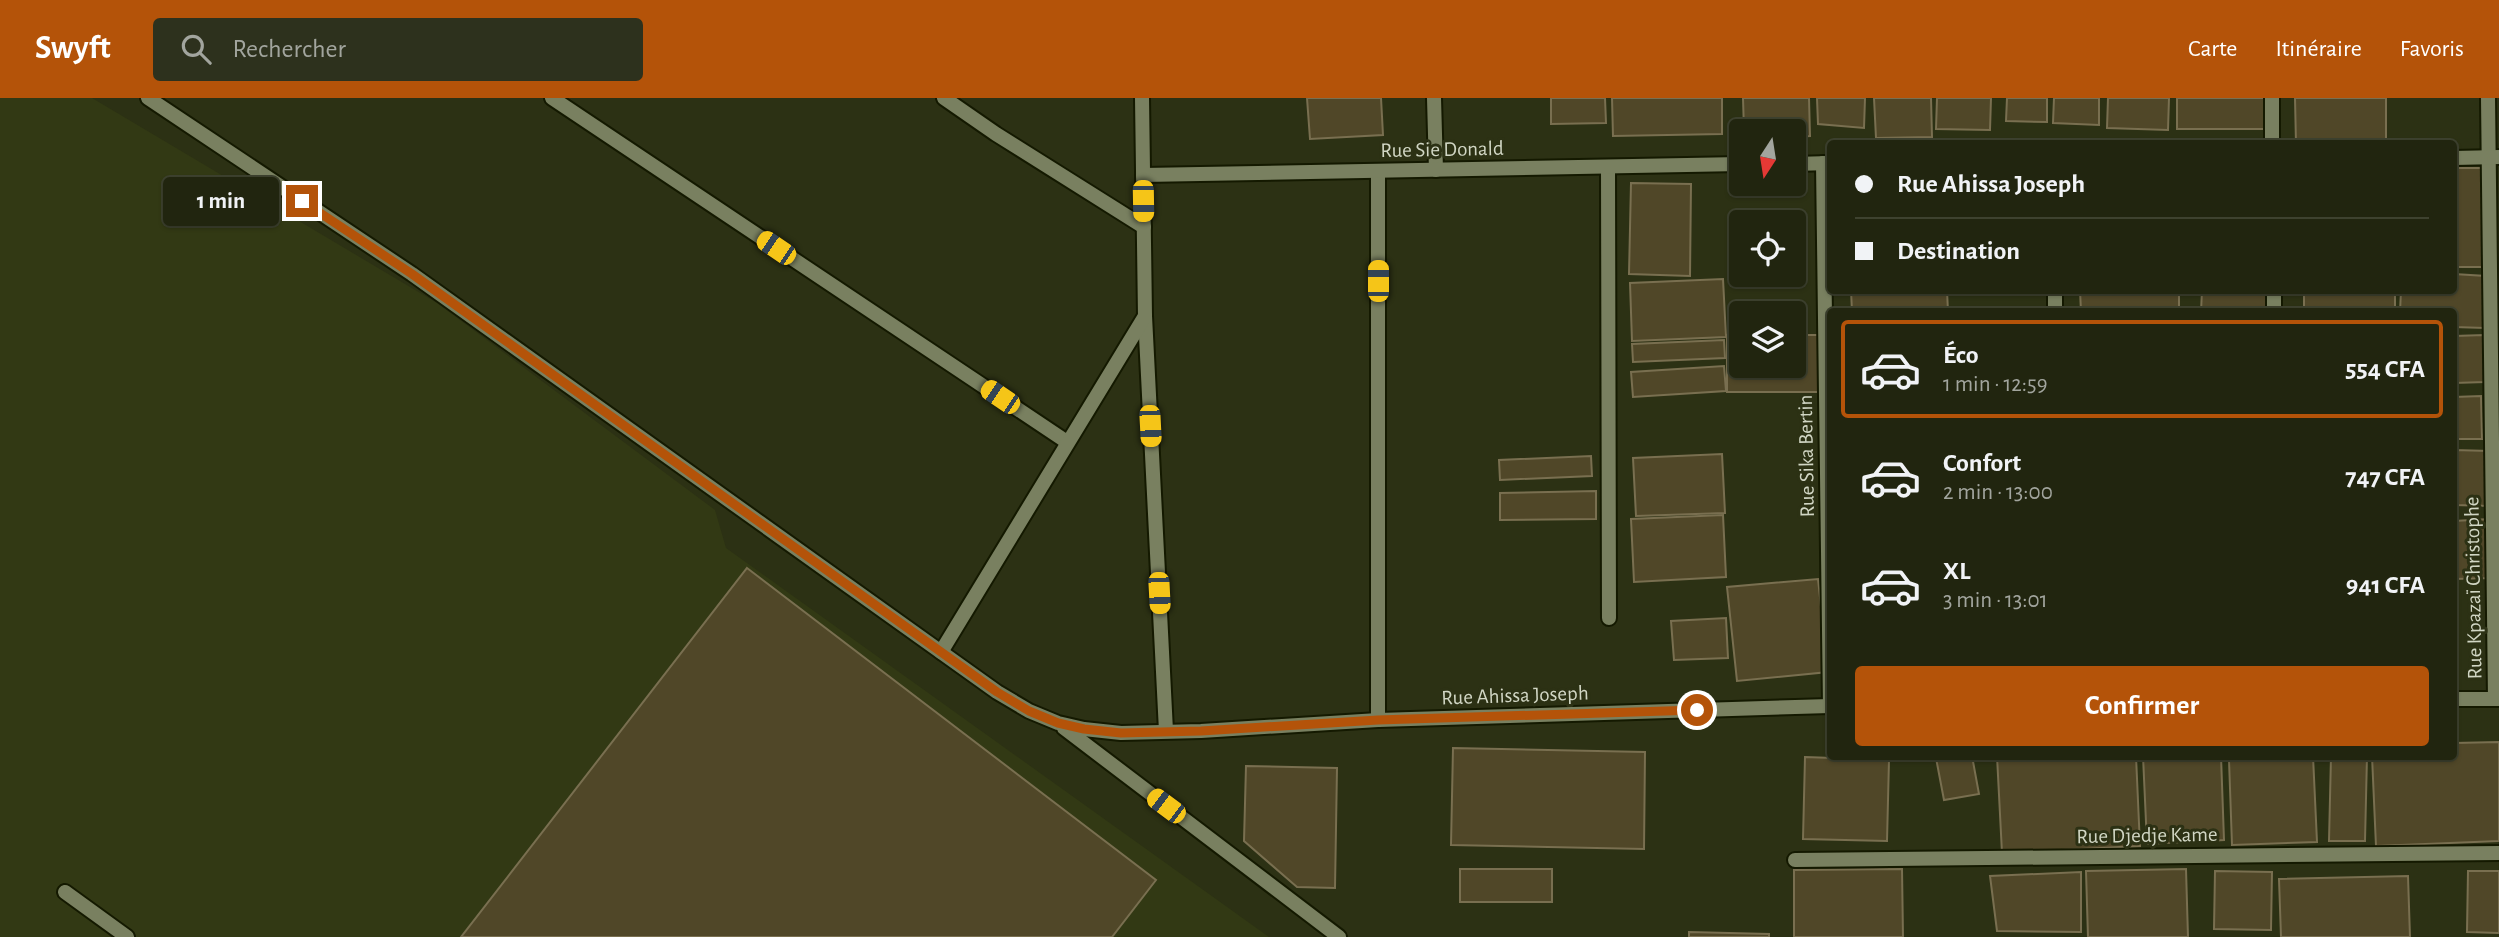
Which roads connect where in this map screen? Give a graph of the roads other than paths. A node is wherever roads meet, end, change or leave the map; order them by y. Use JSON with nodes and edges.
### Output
{"nodes":[{"id":1,"x":148,"y":98,"type":"edge"},
{"id":2,"x":552,"y":98,"type":"edge"},
{"id":3,"x":944,"y":98,"type":"edge"},
{"id":4,"x":1142,"y":98,"type":"edge"},
{"id":5,"x":1434,"y":98,"type":"edge"},
{"id":6,"x":2272,"y":98,"type":"edge"},
{"id":7,"x":2488,"y":98,"type":"edge"},
{"id":8,"x":2272,"y":140,"type":"edge"},
{"id":9,"x":2457,"y":158,"type":"edge"},
{"id":10,"x":2494,"y":158,"type":"edge"},
{"id":11,"x":1806,"y":163,"type":"edge"},
{"id":12,"x":1827,"y":163,"type":"edge"},
{"id":13,"x":1729,"y":164,"type":"edge"},
{"id":14,"x":1608,"y":167,"type":"junction"},
{"id":15,"x":1436,"y":170,"type":"junction"},
{"id":16,"x":1378,"y":171,"type":"junction"},
{"id":17,"x":1143,"y":175,"type":"junction"},
{"id":18,"x":1144,"y":227,"type":"junction"},
{"id":19,"x":1145,"y":316,"type":"junction"},
{"id":20,"x":1067,"y":442,"type":"junction"},
{"id":21,"x":1609,"y":618,"type":"dead end"},
{"id":22,"x":941,"y":652,"type":"junction"},
{"id":23,"x":2457,"y":699,"type":"edge"},
{"id":24,"x":2497,"y":699,"type":"edge"},
{"id":25,"x":1827,"y":706,"type":"edge"},
{"id":26,"x":1378,"y":720,"type":"junction"},
{"id":27,"x":1058,"y":723,"type":"junction"},
{"id":28,"x":1166,"y":732,"type":"junction"},
{"id":29,"x":2499,"y":853,"type":"edge"},
{"id":30,"x":1795,"y":860,"type":"dead end"},
{"id":31,"x":65,"y":892,"type":"dead end"},
{"id":32,"x":127,"y":937,"type":"edge"},
{"id":33,"x":1339,"y":937,"type":"edge"}],
"edges":[{"from":1,"to":22,"type":"street"},
{"from":2,"to":20,"type":"street"},
{"from":3,"to":18,"type":"street"},
{"from":4,"to":17,"type":"street"},
{"from":5,"to":15,"type":"street"},
{"from":6,"to":8,"type":"street"},
{"from":7,"to":10,"type":"street","name":"Rue Kpazaï Christophe"},
{"from":9,"to":10,"type":"street"},
{"from":10,"to":24,"type":"street","name":"Rue Kpazaï Christophe"},
{"from":11,"to":12,"type":"street"},
{"from":13,"to":14,"type":"street","name":"Rue Sie Donald"},
{"from":14,"to":15,"type":"street","name":"Rue Sie Donald"},
{"from":14,"to":21,"type":"street"},
{"from":15,"to":16,"type":"street","name":"Rue Sie Donald"},
{"from":16,"to":17,"type":"street","name":"Rue Sie Donald"},
{"from":16,"to":26,"type":"street"},
{"from":17,"to":18,"type":"street"},
{"from":18,"to":19,"type":"street"},
{"from":19,"to":20,"type":"street"},
{"from":19,"to":28,"type":"street"},
{"from":20,"to":22,"type":"street"},
{"from":22,"to":27,"type":"street"},
{"from":23,"to":24,"type":"street"},
{"from":25,"to":26,"type":"street","name":"Rue Ahissa Joseph"},
{"from":26,"to":28,"type":"street","name":"Rue Ahissa Joseph"},
{"from":27,"to":28,"type":"street","name":"Rue Ahissa Joseph"},
{"from":27,"to":33,"type":"street"},
{"from":29,"to":30,"type":"street","name":"Rue Djedje Kame"},
{"from":31,"to":32,"type":"street"}]}
